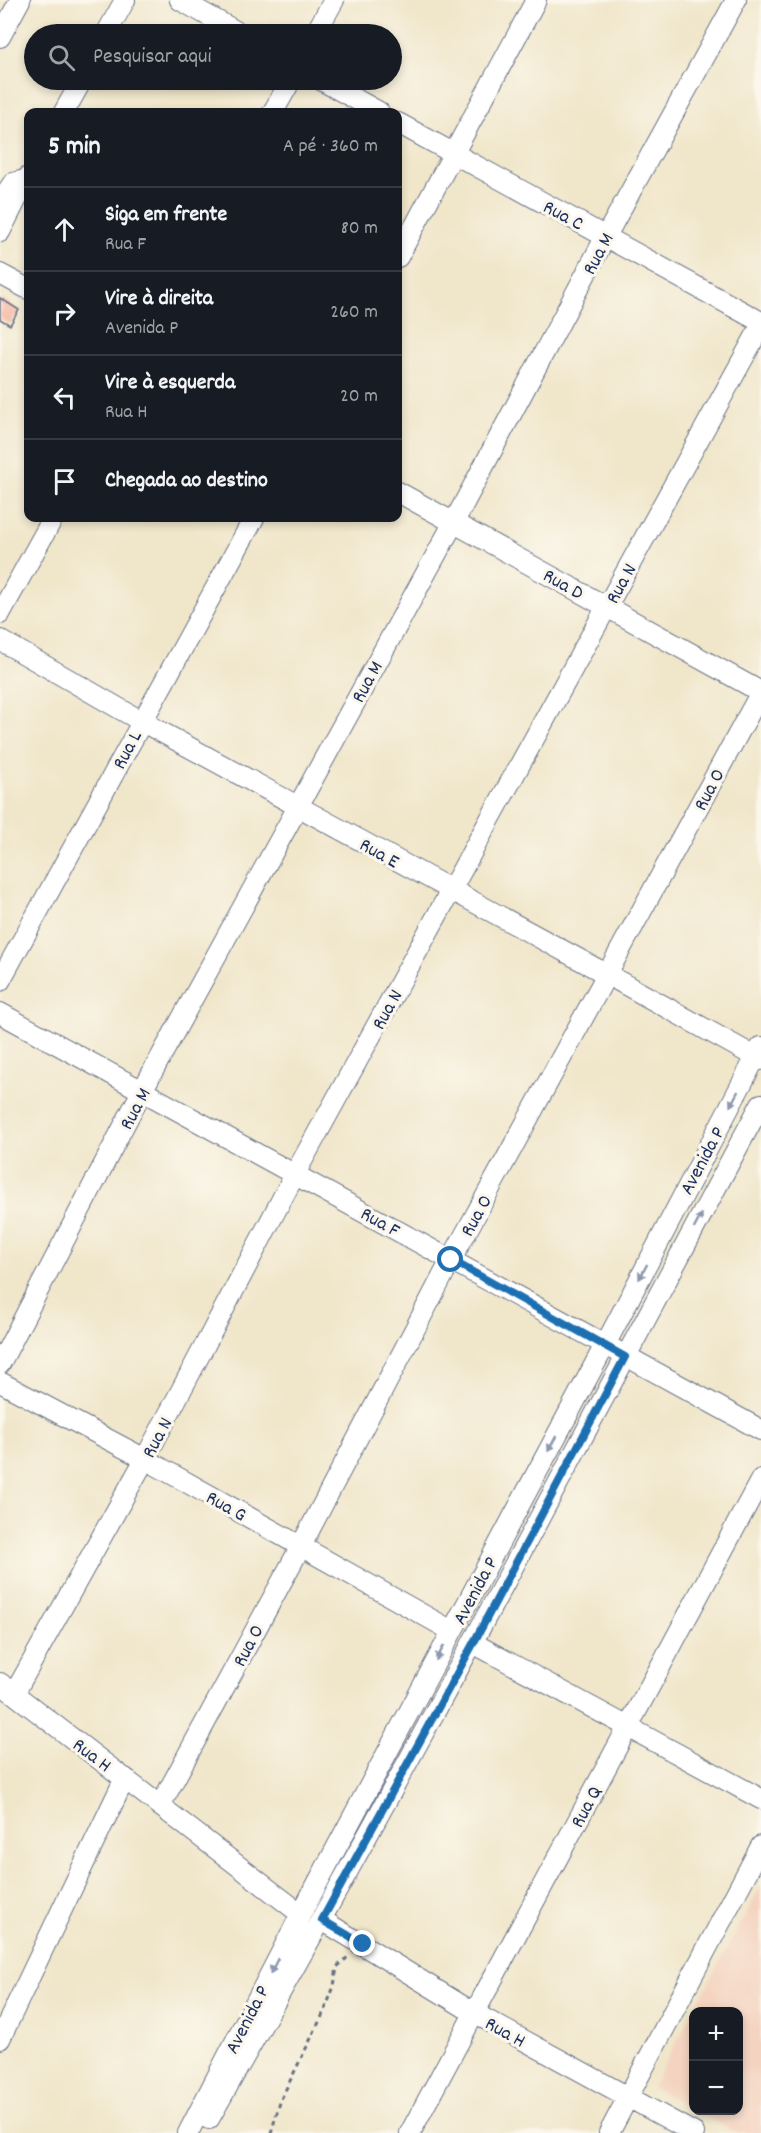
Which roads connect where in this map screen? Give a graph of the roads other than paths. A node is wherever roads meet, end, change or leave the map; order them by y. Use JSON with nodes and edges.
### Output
{"nodes":[{"id":1,"x":20,"y":0,"type":"edge"},
{"id":2,"x":125,"y":0,"type":"edge"},
{"id":3,"x":180,"y":0,"type":"edge"},
{"id":4,"x":334,"y":0,"type":"edge"},
{"id":5,"x":536,"y":0,"type":"edge"},
{"id":6,"x":736,"y":0,"type":"edge"},
{"id":7,"x":112,"y":24,"type":"edge"},
{"id":8,"x":223,"y":24,"type":"edge"},
{"id":9,"x":321,"y":24,"type":"edge"},
{"id":10,"x":0,"y":37,"type":"edge"},
{"id":11,"x":76,"y":90,"type":"edge"},
{"id":12,"x":285,"y":90,"type":"edge"},
{"id":13,"x":339,"y":90,"type":"edge"},
{"id":14,"x":66,"y":108,"type":"edge"},
{"id":15,"x":275,"y":108,"type":"edge"},
{"id":16,"x":372,"y":108,"type":"edge"},
{"id":17,"x":402,"y":125,"type":"edge"},
{"id":18,"x":453,"y":154,"type":"junction"},
{"id":19,"x":24,"y":180,"type":"edge"},
{"id":20,"x":24,"y":185,"type":"edge"},
{"id":21,"x":0,"y":202,"type":"edge"},
{"id":22,"x":0,"y":231,"type":"edge"},
{"id":23,"x":606,"y":237,"type":"junction"},
{"id":24,"x":402,"y":250,"type":"edge"},
{"id":25,"x":0,"y":274,"type":"edge"},
{"id":26,"x":24,"y":287,"type":"edge"},
{"id":27,"x":761,"y":324,"type":"edge"},
{"id":28,"x":402,"y":494,"type":"edge"},
{"id":29,"x":51,"y":522,"type":"edge"},
{"id":30,"x":250,"y":522,"type":"edge"},
{"id":31,"x":454,"y":522,"type":"junction"},
{"id":32,"x":608,"y":607,"type":"junction"},
{"id":33,"x":0,"y":614,"type":"edge"},
{"id":34,"x":0,"y":640,"type":"edge"},
{"id":35,"x":761,"y":692,"type":"edge"},
{"id":36,"x":141,"y":721,"type":"junction"},
{"id":37,"x":297,"y":807,"type":"junction"},
{"id":38,"x":451,"y":890,"type":"junction"},
{"id":39,"x":608,"y":975,"type":"junction"},
{"id":40,"x":0,"y":981,"type":"edge"},
{"id":41,"x":0,"y":1013,"type":"edge"},
{"id":42,"x":759,"y":1055,"type":"edge"},
{"id":43,"x":142,"y":1091,"type":"junction"},
{"id":44,"x":761,"y":1104,"type":"edge"},
{"id":45,"x":295,"y":1174,"type":"junction"},
{"id":46,"x":451,"y":1260,"type":"junction"},
{"id":47,"x":605,"y":1345,"type":"junction"},
{"id":48,"x":625,"y":1357,"type":"junction"},
{"id":49,"x":0,"y":1364,"type":"edge"},
{"id":50,"x":0,"y":1382,"type":"edge"},
{"id":51,"x":761,"y":1430,"type":"edge"},
{"id":52,"x":145,"y":1459,"type":"junction"},
{"id":53,"x":761,"y":1479,"type":"edge"},
{"id":54,"x":301,"y":1546,"type":"junction"},
{"id":55,"x":452,"y":1631,"type":"junction"},
{"id":56,"x":473,"y":1644,"type":"junction"},
{"id":57,"x":7,"y":1688,"type":"edge"},
{"id":58,"x":628,"y":1727,"type":"junction"},
{"id":59,"x":125,"y":1778,"type":"junction"},
{"id":60,"x":761,"y":1799,"type":"edge"},
{"id":61,"x":160,"y":1806,"type":"junction"},
{"id":62,"x":761,"y":1846,"type":"edge"},
{"id":63,"x":301,"y":1914,"type":"junction"},
{"id":64,"x":322,"y":1920,"type":"junction"},
{"id":65,"x":474,"y":2013,"type":"junction"},
{"id":66,"x":0,"y":2039,"type":"edge"},
{"id":67,"x":628,"y":2097,"type":"junction"},
{"id":68,"x":188,"y":2133,"type":"edge"},
{"id":69,"x":201,"y":2133,"type":"edge"},
{"id":70,"x":410,"y":2133,"type":"edge"},
{"id":71,"x":609,"y":2133,"type":"edge"},
{"id":72,"x":694,"y":2133,"type":"edge"}],
"edges":[{"from":1,"to":10,"type":"street"},
{"from":2,"to":7,"type":"street"},
{"from":3,"to":8,"type":"street"},
{"from":4,"to":9,"type":"street"},
{"from":5,"to":18,"type":"street"},
{"from":6,"to":23,"type":"street","name":"Rua M"},
{"from":11,"to":14,"type":"street"},
{"from":12,"to":15,"type":"street"},
{"from":13,"to":16,"type":"street"},
{"from":17,"to":18,"type":"street","name":"Rua C"},
{"from":18,"to":23,"type":"street","name":"Rua C"},
{"from":18,"to":24,"type":"street"},
{"from":19,"to":21,"type":"street"},
{"from":20,"to":22,"type":"street"},
{"from":23,"to":27,"type":"street","name":"Rua C"},
{"from":23,"to":31,"type":"street","name":"Rua M"},
{"from":25,"to":26,"type":"street"},
{"from":27,"to":32,"type":"street","name":"Rua N"},
{"from":28,"to":31,"type":"street","name":"Rua D"},
{"from":29,"to":33,"type":"street"},
{"from":30,"to":36,"type":"street","name":"Rua L"},
{"from":31,"to":32,"type":"street","name":"Rua D"},
{"from":31,"to":37,"type":"street","name":"Rua M"},
{"from":32,"to":35,"type":"street","name":"Rua D"},
{"from":32,"to":38,"type":"street","name":"Rua N"},
{"from":34,"to":36,"type":"street","name":"Rua E"},
{"from":35,"to":39,"type":"street","name":"Rua O"},
{"from":36,"to":37,"type":"street","name":"Rua E"},
{"from":36,"to":40,"type":"street","name":"Rua L"},
{"from":37,"to":38,"type":"street","name":"Rua E"},
{"from":37,"to":43,"type":"street","name":"Rua M"},
{"from":38,"to":39,"type":"street","name":"Rua E"},
{"from":38,"to":45,"type":"street","name":"Rua N"},
{"from":39,"to":42,"type":"street","name":"Rua E"},
{"from":39,"to":46,"type":"street","name":"Rua O"},
{"from":41,"to":43,"type":"street","name":"Rua F"},
{"from":42,"to":47,"type":"street","name":"Avenida P","one_way":true},
{"from":43,"to":45,"type":"street","name":"Rua F"},
{"from":43,"to":49,"type":"street","name":"Rua M"},
{"from":48,"to":44,"type":"street","name":"Avenida P","one_way":true},
{"from":45,"to":46,"type":"street","name":"Rua F"},
{"from":45,"to":52,"type":"street","name":"Rua N"},
{"from":46,"to":47,"type":"street","name":"Rua F"},
{"from":46,"to":54,"type":"street","name":"Rua O"},
{"from":47,"to":48,"type":"street","name":"Rua F"},
{"from":47,"to":55,"type":"street","name":"Avenida P","one_way":true},
{"from":48,"to":51,"type":"street","name":"Rua F"},
{"from":48,"to":56,"type":"street","name":"Avenida P"},
{"from":50,"to":52,"type":"street","name":"Rua G"},
{"from":52,"to":54,"type":"street","name":"Rua G"},
{"from":52,"to":57,"type":"street","name":"Rua N"},
{"from":53,"to":58,"type":"street","name":"Rua Q"},
{"from":54,"to":55,"type":"street","name":"Rua G"},
{"from":54,"to":61,"type":"street","name":"Rua O"},
{"from":55,"to":63,"type":"street","name":"Avenida P","one_way":true},
{"from":56,"to":58,"type":"street"},
{"from":56,"to":64,"type":"street","name":"Avenida P"},
{"from":57,"to":59,"type":"street","name":"Rua H"},
{"from":58,"to":60,"type":"street"},
{"from":58,"to":65,"type":"street","name":"Rua Q"},
{"from":59,"to":61,"type":"street","name":"Rua H"},
{"from":59,"to":66,"type":"street"},
{"from":61,"to":63,"type":"street","name":"Rua H"},
{"from":62,"to":67,"type":"street"},
{"from":63,"to":68,"type":"street","name":"Avenida P","one_way":true},
{"from":64,"to":65,"type":"street","name":"Rua H"},
{"from":64,"to":69,"type":"street","name":"Avenida P"},
{"from":65,"to":67,"type":"street","name":"Rua H"},
{"from":65,"to":70,"type":"street","name":"Rua Q"},
{"from":67,"to":71,"type":"street"},
{"from":67,"to":72,"type":"street","name":"Rua H"}]}
